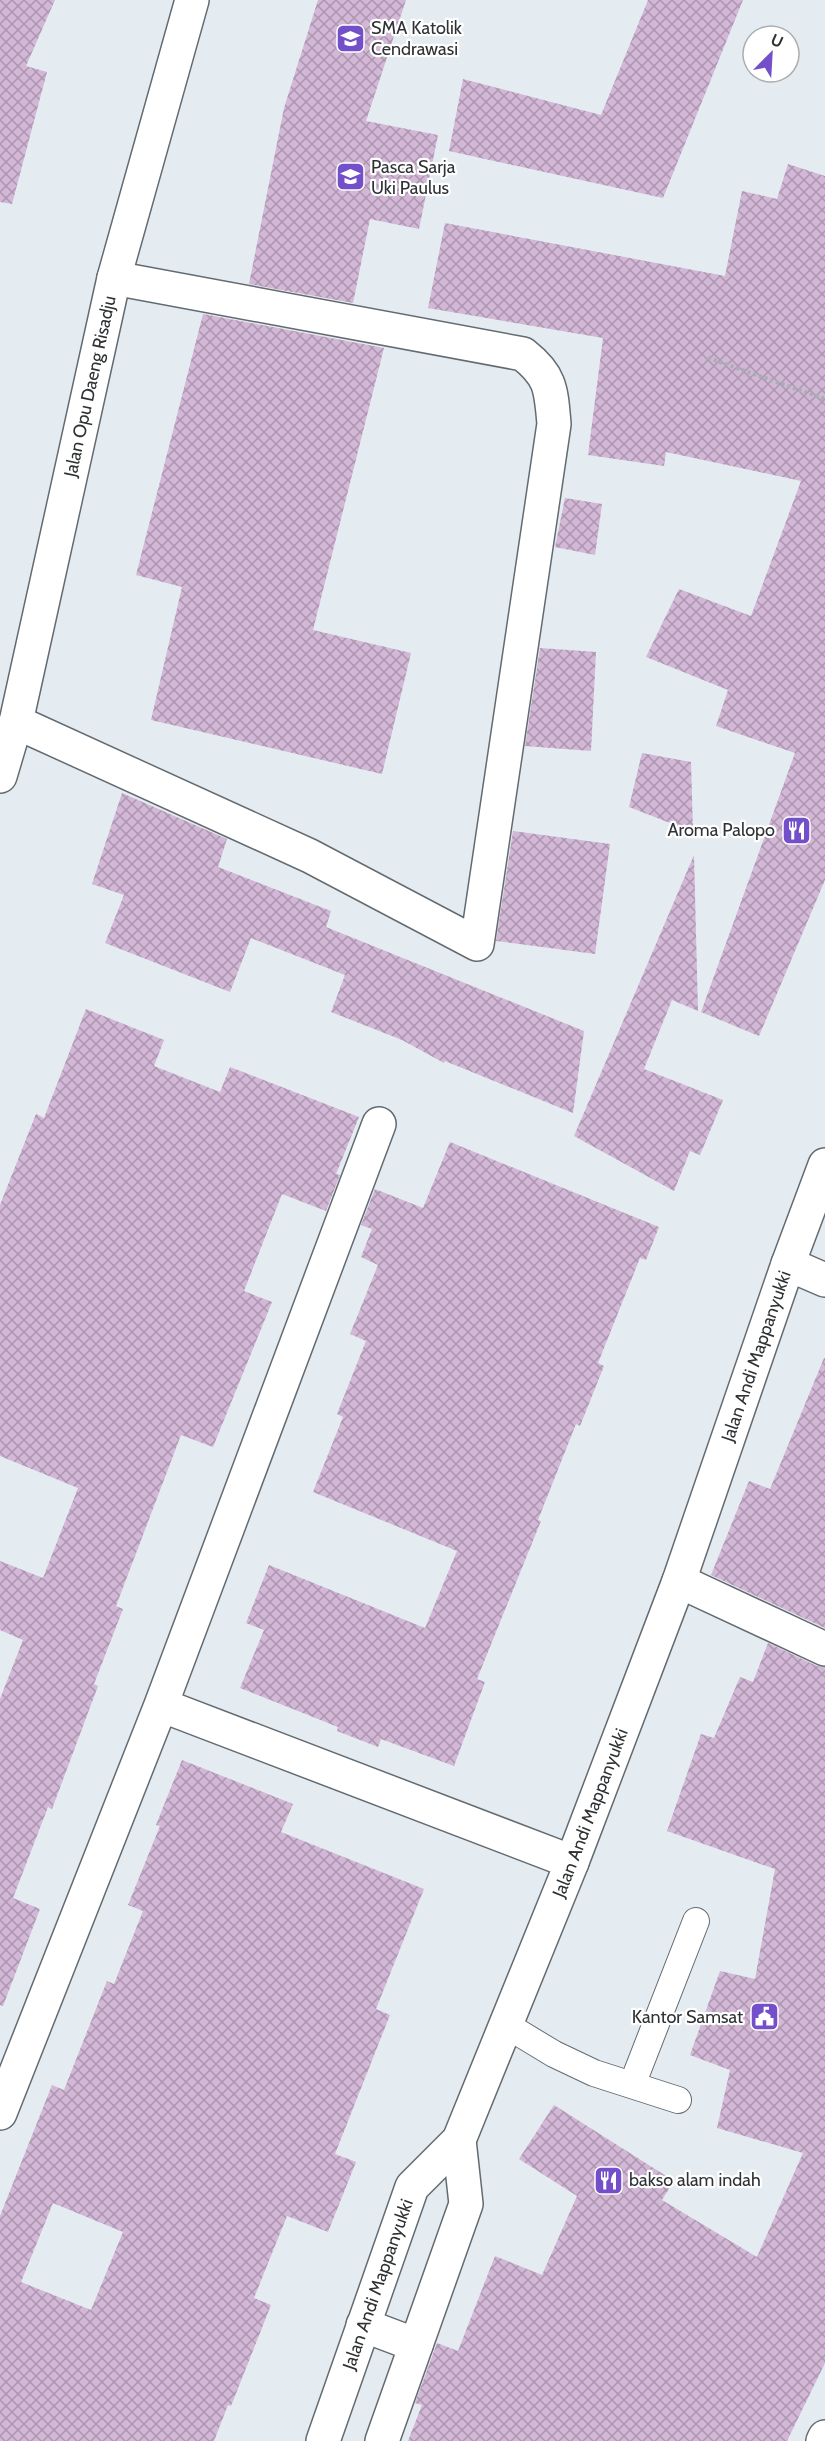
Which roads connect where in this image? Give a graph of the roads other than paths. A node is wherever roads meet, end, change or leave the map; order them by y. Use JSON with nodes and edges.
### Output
{"nodes":[{"id":1,"x":192,"y":0,"type":"edge"},
{"id":2,"x":114,"y":278,"type":"junction"},
{"id":3,"x":15,"y":722,"type":"junction"},
{"id":4,"x":0,"y":776,"type":"edge"},
{"id":5,"x":379,"y":1124,"type":"dead end"},
{"id":6,"x":825,"y":1165,"type":"edge"},
{"id":7,"x":788,"y":1264,"type":"junction"},
{"id":8,"x":825,"y":1280,"type":"edge"},
{"id":9,"x":680,"y":1581,"type":"junction"},
{"id":10,"x":825,"y":1649,"type":"edge"},
{"id":11,"x":161,"y":1705,"type":"junction"},
{"id":12,"x":572,"y":1862,"type":"junction"},
{"id":13,"x":696,"y":1921,"type":"dead end"},
{"id":14,"x":506,"y":2025,"type":"junction"},
{"id":15,"x":632,"y":2085,"type":"junction"},
{"id":16,"x":678,"y":2100,"type":"dead end"},
{"id":17,"x":0,"y":2113,"type":"edge"},
{"id":18,"x":459,"y":2140,"type":"junction"},
{"id":19,"x":363,"y":2325,"type":"junction"},
{"id":20,"x":416,"y":2345,"type":"junction"},
{"id":21,"x":323,"y":2441,"type":"edge"},
{"id":22,"x":382,"y":2441,"type":"edge"}],
"edges":[{"from":1,"to":2,"type":"street","name":"Jalan Opu Daeng Risadju"},
{"from":2,"to":3,"type":"street","name":"Jalan Opu Daeng Risadju"},
{"from":2,"to":3,"type":"street"},
{"from":3,"to":4,"type":"street","name":"Jalan Opu Daeng Risadju"},
{"from":5,"to":11,"type":"street"},
{"from":6,"to":7,"type":"street","name":"Jalan Andi Mappanyukki"},
{"from":7,"to":8,"type":"street"},
{"from":7,"to":9,"type":"street","name":"Jalan Andi Mappanyukki"},
{"from":9,"to":10,"type":"street"},
{"from":9,"to":12,"type":"street","name":"Jalan Andi Mappanyukki"},
{"from":11,"to":12,"type":"street"},
{"from":11,"to":17,"type":"street"},
{"from":12,"to":14,"type":"street","name":"Jalan Andi Mappanyukki"},
{"from":13,"to":15,"type":"lane"},
{"from":14,"to":15,"type":"lane"},
{"from":14,"to":18,"type":"street","name":"Jalan Andi Mappanyukki"},
{"from":15,"to":16,"type":"lane"},
{"from":18,"to":19,"type":"street","name":"Jalan Andi Mappanyukki"},
{"from":18,"to":20,"type":"street"},
{"from":19,"to":20,"type":"street"},
{"from":19,"to":21,"type":"street","name":"Jalan Andi Mappanyukki"},
{"from":20,"to":22,"type":"street"}]}
